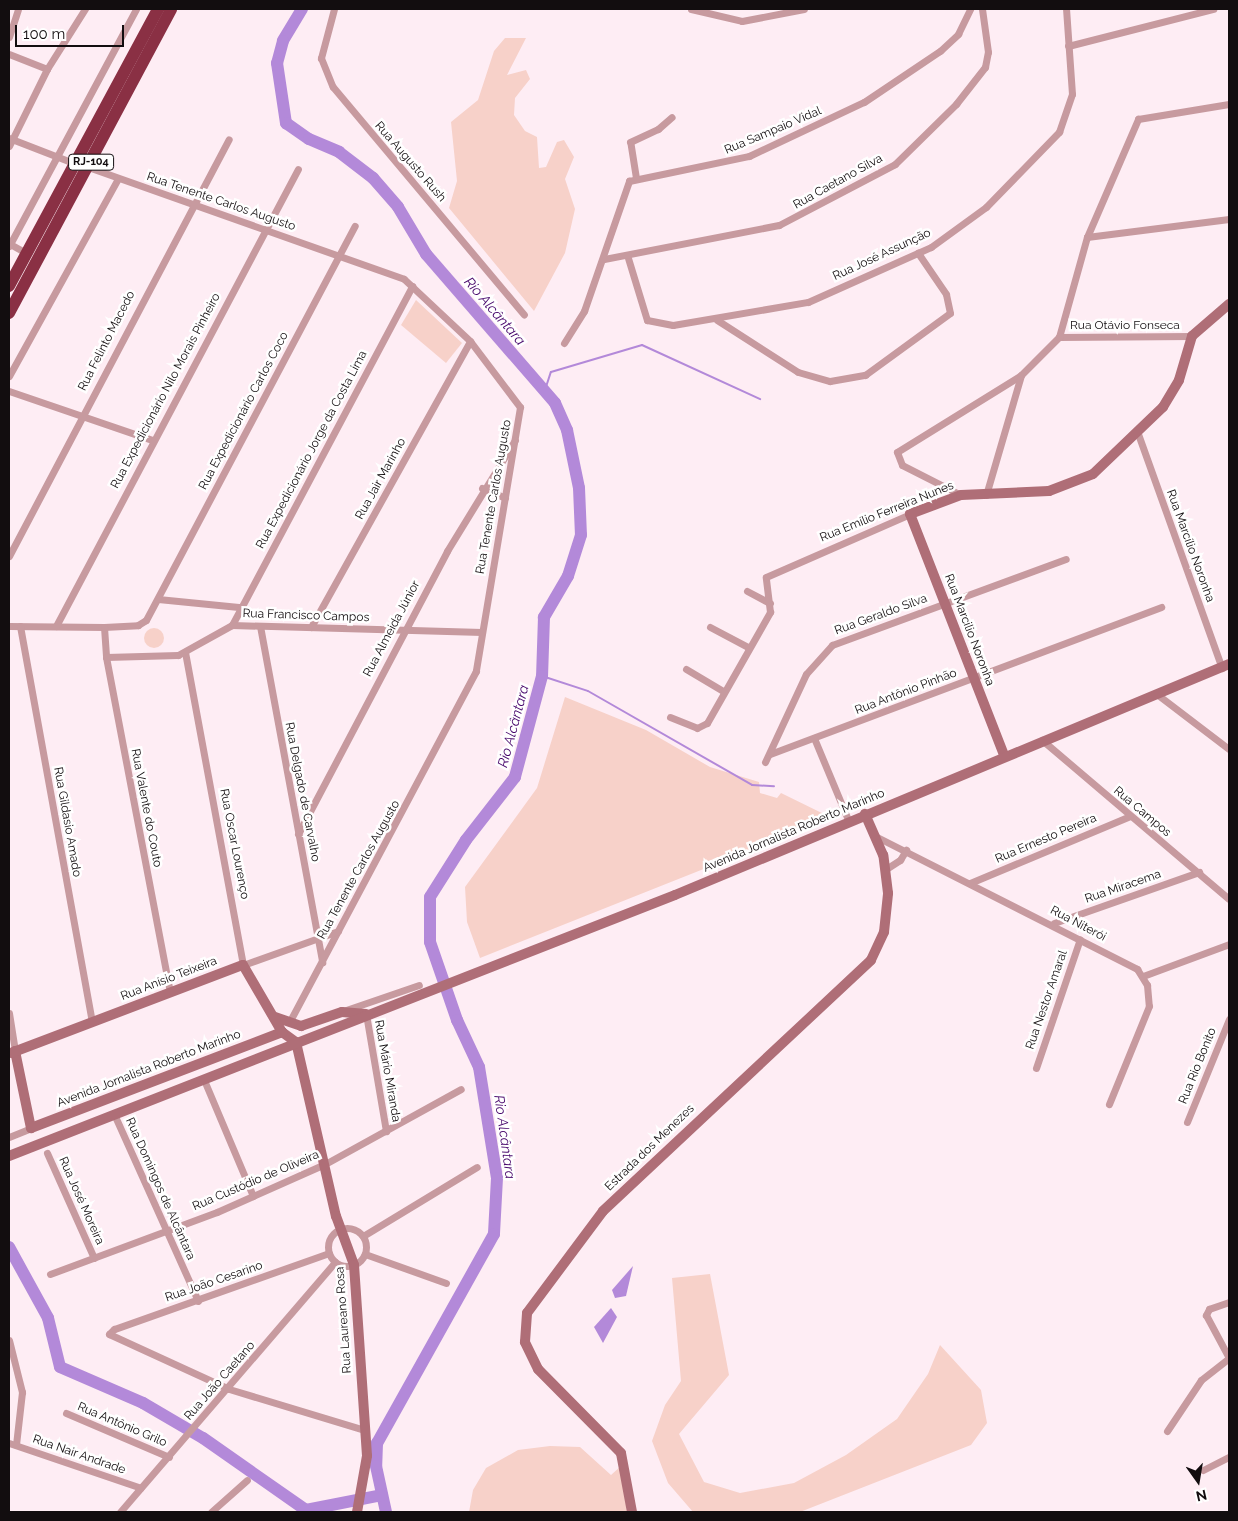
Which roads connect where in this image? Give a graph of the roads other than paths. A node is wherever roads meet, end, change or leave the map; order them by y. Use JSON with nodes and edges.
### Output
{"nodes":[{"id":1,"x":18,"y":9,"type":"edge"},
{"id":2,"x":85,"y":9,"type":"edge"},
{"id":3,"x":136,"y":9,"type":"edge"},
{"id":4,"x":158,"y":9,"type":"edge"},
{"id":5,"x":171,"y":9,"type":"edge"},
{"id":6,"x":334,"y":9,"type":"edge"},
{"id":7,"x":691,"y":9,"type":"edge"},
{"id":8,"x":804,"y":9,"type":"edge"},
{"id":9,"x":970,"y":9,"type":"edge"},
{"id":10,"x":982,"y":9,"type":"edge"},
{"id":11,"x":1066,"y":9,"type":"edge"},
{"id":12,"x":1213,"y":9,"type":"edge"},
{"id":13,"x":1200,"y":11,"type":"edge"},
{"id":14,"x":9,"y":37,"type":"edge"},
{"id":15,"x":1068,"y":46,"type":"junction"},
{"id":16,"x":9,"y":54,"type":"edge"},
{"id":17,"x":47,"y":69,"type":"junction"},
{"id":18,"x":1229,"y":104,"type":"edge"},
{"id":19,"x":672,"y":117,"type":"dead end"},
{"id":20,"x":229,"y":139,"type":"dead end"},
{"id":21,"x":10,"y":141,"type":"edge"},
{"id":22,"x":56,"y":156,"type":"junction"},
{"id":23,"x":82,"y":166,"type":"junction"},
{"id":24,"x":298,"y":169,"type":"dead end"},
{"id":25,"x":636,"y":178,"type":"junction"},
{"id":26,"x":117,"y":180,"type":"junction"},
{"id":27,"x":191,"y":204,"type":"junction"},
{"id":28,"x":1229,"y":219,"type":"edge"},
{"id":29,"x":355,"y":226,"type":"dead end"},
{"id":30,"x":265,"y":229,"type":"junction"},
{"id":31,"x":1087,"y":236,"type":"junction"},
{"id":32,"x":9,"y":245,"type":"edge"},
{"id":33,"x":26,"y":253,"type":"junction"},
{"id":34,"x":918,"y":253,"type":"junction"},
{"id":35,"x":340,"y":254,"type":"junction"},
{"id":36,"x":628,"y":258,"type":"junction"},
{"id":37,"x":604,"y":259,"type":"junction"},
{"id":38,"x":9,"y":286,"type":"edge"},
{"id":39,"x":412,"y":286,"type":"junction"},
{"id":40,"x":1229,"y":304,"type":"edge"},
{"id":41,"x":9,"y":313,"type":"edge"},
{"id":42,"x":524,"y":315,"type":"dead end"},
{"id":43,"x":717,"y":320,"type":"junction"},
{"id":44,"x":1192,"y":336,"type":"junction"},
{"id":45,"x":1059,"y":337,"type":"junction"},
{"id":46,"x":470,"y":341,"type":"junction"},
{"id":47,"x":564,"y":342,"type":"dead end"},
{"id":48,"x":1021,"y":375,"type":"junction"},
{"id":49,"x":9,"y":376,"type":"edge"},
{"id":50,"x":9,"y":391,"type":"edge"},
{"id":51,"x":80,"y":418,"type":"junction"},
{"id":52,"x":1137,"y":431,"type":"junction"},
{"id":53,"x":515,"y":439,"type":"junction"},
{"id":54,"x":152,"y":440,"type":"junction"},
{"id":55,"x":482,"y":488,"type":"junction"},
{"id":56,"x":961,"y":495,"type":"junction"},
{"id":57,"x":986,"y":495,"type":"junction"},
{"id":58,"x":505,"y":498,"type":"junction"},
{"id":59,"x":910,"y":514,"type":"junction"},
{"id":60,"x":9,"y":556,"type":"edge"},
{"id":61,"x":1066,"y":559,"type":"dead end"},
{"id":62,"x":747,"y":591,"type":"dead end"},
{"id":63,"x":156,"y":602,"type":"junction"},
{"id":64,"x":770,"y":603,"type":"junction"},
{"id":65,"x":945,"y":604,"type":"junction"},
{"id":66,"x":1161,"y":606,"type":"dead end"},
{"id":67,"x":239,"y":607,"type":"junction"},
{"id":68,"x":232,"y":625,"type":"junction"},
{"id":69,"x":9,"y":626,"type":"edge"},
{"id":70,"x":20,"y":626,"type":"junction"},
{"id":71,"x":56,"y":626,"type":"junction"},
{"id":72,"x":260,"y":626,"type":"junction"},
{"id":73,"x":104,"y":627,"type":"junction"},
{"id":74,"x":311,"y":627,"type":"junction"},
{"id":75,"x":710,"y":627,"type":"dead end"},
{"id":76,"x":403,"y":631,"type":"junction"},
{"id":77,"x":482,"y":632,"type":"junction"},
{"id":78,"x":748,"y":647,"type":"junction"},
{"id":79,"x":185,"y":652,"type":"junction"},
{"id":80,"x":106,"y":657,"type":"junction"},
{"id":81,"x":1226,"y":666,"type":"edge"},
{"id":82,"x":686,"y":669,"type":"dead end"},
{"id":83,"x":975,"y":678,"type":"junction"},
{"id":84,"x":723,"y":690,"type":"junction"},
{"id":85,"x":1158,"y":695,"type":"junction"},
{"id":86,"x":670,"y":717,"type":"dead end"},
{"id":87,"x":814,"y":738,"type":"junction"},
{"id":88,"x":1042,"y":740,"type":"junction"},
{"id":89,"x":1229,"y":749,"type":"edge"},
{"id":90,"x":770,"y":754,"type":"junction"},
{"id":91,"x":1004,"y":755,"type":"junction"},
{"id":92,"x":764,"y":762,"type":"dead end"},
{"id":93,"x":865,"y":814,"type":"junction"},
{"id":94,"x":1130,"y":816,"type":"junction"},
{"id":95,"x":849,"y":822,"type":"junction"},
{"id":96,"x":298,"y":834,"type":"junction"},
{"id":97,"x":877,"y":837,"type":"junction"},
{"id":98,"x":906,"y":850,"type":"junction"},
{"id":99,"x":886,"y":869,"type":"junction"},
{"id":100,"x":1199,"y":872,"type":"junction"},
{"id":101,"x":970,"y":883,"type":"junction"},
{"id":102,"x":1229,"y":899,"type":"edge"},
{"id":103,"x":1054,"y":923,"type":"junction"},
{"id":104,"x":338,"y":930,"type":"junction"},
{"id":105,"x":317,"y":937,"type":"junction"},
{"id":106,"x":1080,"y":939,"type":"junction"},
{"id":107,"x":1229,"y":944,"type":"edge"},
{"id":108,"x":322,"y":962,"type":"junction"},
{"id":109,"x":243,"y":964,"type":"junction"},
{"id":110,"x":1143,"y":976,"type":"junction"},
{"id":111,"x":419,"y":985,"type":"dead end"},
{"id":112,"x":170,"y":992,"type":"junction"},
{"id":113,"x":342,"y":1012,"type":"junction"},
{"id":114,"x":9,"y":1013,"type":"edge"},
{"id":115,"x":366,"y":1014,"type":"junction"},
{"id":116,"x":275,"y":1017,"type":"junction"},
{"id":117,"x":1229,"y":1019,"type":"edge"},
{"id":118,"x":92,"y":1022,"type":"junction"},
{"id":119,"x":289,"y":1022,"type":"junction"},
{"id":120,"x":282,"y":1032,"type":"junction"},
{"id":121,"x":296,"y":1042,"type":"junction"},
{"id":122,"x":12,"y":1052,"type":"edge"},
{"id":123,"x":198,"y":1064,"type":"junction"},
{"id":124,"x":1036,"y":1068,"type":"dead end"},
{"id":125,"x":204,"y":1080,"type":"junction"},
{"id":126,"x":461,"y":1089,"type":"dead end"},
{"id":127,"x":1108,"y":1104,"type":"dead end"},
{"id":128,"x":114,"y":1114,"type":"junction"},
{"id":129,"x":1187,"y":1122,"type":"dead end"},
{"id":130,"x":31,"y":1128,"type":"junction"},
{"id":131,"x":386,"y":1131,"type":"junction"},
{"id":132,"x":9,"y":1136,"type":"edge"},
{"id":133,"x":47,"y":1153,"type":"dead end"},
{"id":134,"x":9,"y":1156,"type":"edge"},
{"id":135,"x":325,"y":1164,"type":"junction"},
{"id":136,"x":477,"y":1167,"type":"dead end"},
{"id":137,"x":253,"y":1196,"type":"junction"},
{"id":138,"x":342,"y":1229,"type":"junction"},
{"id":139,"x":167,"y":1230,"type":"junction"},
{"id":140,"x":363,"y":1236,"type":"junction"},
{"id":141,"x":329,"y":1253,"type":"junction"},
{"id":142,"x":365,"y":1254,"type":"junction"},
{"id":143,"x":94,"y":1258,"type":"junction"},
{"id":144,"x":335,"y":1262,"type":"junction"},
{"id":145,"x":354,"y":1265,"type":"junction"},
{"id":146,"x":50,"y":1274,"type":"dead end"},
{"id":147,"x":446,"y":1283,"type":"dead end"},
{"id":148,"x":198,"y":1301,"type":"junction"},
{"id":149,"x":1229,"y":1302,"type":"edge"},
{"id":150,"x":9,"y":1340,"type":"edge"},
{"id":151,"x":1229,"y":1358,"type":"edge"},
{"id":152,"x":229,"y":1389,"type":"junction"},
{"id":153,"x":66,"y":1413,"type":"dead end"},
{"id":154,"x":365,"y":1430,"type":"junction"},
{"id":155,"x":1167,"y":1431,"type":"dead end"},
{"id":156,"x":12,"y":1444,"type":"edge"},
{"id":157,"x":169,"y":1457,"type":"junction"},
{"id":158,"x":1229,"y":1458,"type":"edge"},
{"id":159,"x":1203,"y":1470,"type":"dead end"},
{"id":160,"x":247,"y":1480,"type":"dead end"},
{"id":161,"x":141,"y":1488,"type":"junction"},
{"id":162,"x":120,"y":1512,"type":"edge"},
{"id":163,"x":212,"y":1512,"type":"edge"},
{"id":164,"x":357,"y":1512,"type":"edge"},
{"id":165,"x":632,"y":1512,"type":"edge"}],
"edges":[{"from":1,"to":14,"type":"street"},
{"from":2,"to":17,"type":"street"},
{"from":3,"to":22,"type":"street"},
{"from":4,"to":23,"type":"highway","number":"RJ-104"},
{"from":5,"to":23,"type":"highway","number":"RJ-104"},
{"from":6,"to":42,"type":"street","name":"Rua Augusto Rush"},
{"from":7,"to":8,"type":"street"},
{"from":9,"to":25,"type":"street","name":"Rua Sampaio Vidal"},
{"from":10,"to":36,"type":"street","name":"Rua Caetano Silva"},
{"from":11,"to":15,"type":"street","name":"Rua José Assunção"},
{"from":12,"to":13,"type":"street"},
{"from":13,"to":15,"type":"street"},
{"from":15,"to":34,"type":"street","name":"Rua José Assunção"},
{"from":16,"to":17,"type":"street"},
{"from":17,"to":21,"type":"street"},
{"from":18,"to":31,"type":"street"},
{"from":19,"to":25,"type":"street"},
{"from":20,"to":27,"type":"street","name":"Rua Felinto Macedo"},
{"from":21,"to":22,"type":"street","name":"Rua Tenente Carlos Augusto"},
{"from":22,"to":23,"type":"street","name":"Rua Tenente Carlos Augusto"},
{"from":22,"to":32,"type":"street"},
{"from":23,"to":26,"type":"street","name":"Rua Tenente Carlos Augusto"},
{"from":23,"to":33,"type":"highway","number":"RJ-104"},
{"from":23,"to":41,"type":"highway","number":"RJ-104"},
{"from":24,"to":30,"type":"street","name":"Rua Expedicionário Nilo Morais Pinheiro"},
{"from":25,"to":37,"type":"street"},
{"from":26,"to":27,"type":"street","name":"Rua Tenente Carlos Augusto"},
{"from":26,"to":49,"type":"street"},
{"from":27,"to":30,"type":"street","name":"Rua Tenente Carlos Augusto"},
{"from":27,"to":51,"type":"street","name":"Rua Felinto Macedo"},
{"from":28,"to":31,"type":"street"},
{"from":29,"to":35,"type":"street","name":"Rua Expedicionário Carlos Coco"},
{"from":30,"to":35,"type":"street","name":"Rua Tenente Carlos Augusto"},
{"from":30,"to":54,"type":"street","name":"Rua Expedicionário Nilo Morais Pinheiro"},
{"from":31,"to":45,"type":"street"},
{"from":32,"to":33,"type":"street"},
{"from":33,"to":38,"type":"highway","number":"RJ-104"},
{"from":34,"to":43,"type":"street","name":"Rua José Assunção"},
{"from":34,"to":43,"type":"street"},
{"from":35,"to":39,"type":"street","name":"Rua Tenente Carlos Augusto"},
{"from":35,"to":63,"type":"street","name":"Rua Expedicionário Carlos Coco"},
{"from":36,"to":37,"type":"street","name":"Rua Caetano Silva"},
{"from":36,"to":43,"type":"street","name":"Rua José Assunção"},
{"from":37,"to":47,"type":"street"},
{"from":39,"to":46,"type":"street","name":"Rua Tenente Carlos Augusto"},
{"from":39,"to":67,"type":"street","name":"Rua Expedicionário Jorge da Costa Lima"},
{"from":40,"to":44,"type":"main road"},
{"from":44,"to":45,"type":"street","name":"Rua Otávio Fonseca"},
{"from":44,"to":52,"type":"main road","name":"Rua Emílio Ferreira Nunes"},
{"from":45,"to":48,"type":"street"},
{"from":46,"to":53,"type":"street","name":"Rua Tenente Carlos Augusto"},
{"from":46,"to":74,"type":"street","name":"Rua Jair Marinho"},
{"from":48,"to":56,"type":"street"},
{"from":48,"to":57,"type":"street"},
{"from":50,"to":51,"type":"street"},
{"from":51,"to":54,"type":"street"},
{"from":51,"to":60,"type":"street","name":"Rua Felinto Macedo"},
{"from":52,"to":57,"type":"main road","name":"Rua Emílio Ferreira Nunes"},
{"from":52,"to":81,"type":"street","name":"Rua Marcílio Noronha"},
{"from":53,"to":55,"type":"street","name":"Rua Almeida Júnior"},
{"from":53,"to":58,"type":"street","name":"Rua Tenente Carlos Augusto"},
{"from":54,"to":71,"type":"street","name":"Rua Expedicionário Nilo Morais Pinheiro"},
{"from":55,"to":58,"type":"street"},
{"from":55,"to":76,"type":"street","name":"Rua Almeida Júnior"},
{"from":56,"to":57,"type":"main road","name":"Rua Emílio Ferreira Nunes"},
{"from":56,"to":59,"type":"main road","name":"Rua Emílio Ferreira Nunes"},
{"from":58,"to":77,"type":"street","name":"Rua Tenente Carlos Augusto"},
{"from":59,"to":64,"type":"street","name":"Rua Emílio Ferreira Nunes"},
{"from":59,"to":65,"type":"main road","name":"Rua Marcilio Noronha"},
{"from":61,"to":65,"type":"street","name":"Rua Geraldo Silva"},
{"from":62,"to":64,"type":"street"},
{"from":63,"to":67,"type":"street","name":"Rua Francisco Campos"},
{"from":63,"to":73,"type":"street"},
{"from":64,"to":78,"type":"street"},
{"from":65,"to":83,"type":"main road","name":"Rua Marcilio Noronha"},
{"from":65,"to":90,"type":"street","name":"Rua Geraldo Silva"},
{"from":66,"to":83,"type":"street","name":"Rua Antônio Pinhão"},
{"from":67,"to":68,"type":"street","name":"Rua Expedicionário Jorge da Costa Lima"},
{"from":68,"to":72,"type":"street","name":"Rua Francisco Campos"},
{"from":68,"to":79,"type":"street","name":"Rua Francisco Campos"},
{"from":69,"to":70,"type":"street"},
{"from":70,"to":71,"type":"street"},
{"from":70,"to":118,"type":"street","name":"Rua Gildasio Amado"},
{"from":71,"to":73,"type":"street"},
{"from":72,"to":74,"type":"street","name":"Rua Francisco Campos"},
{"from":72,"to":96,"type":"street","name":"Rua Delgado de Carvalho"},
{"from":73,"to":80,"type":"street","name":"Rua Valente do Couto"},
{"from":74,"to":76,"type":"street","name":"Rua Francisco Campos"},
{"from":75,"to":78,"type":"street"},
{"from":76,"to":77,"type":"street","name":"Rua Francisco Campos"},
{"from":76,"to":96,"type":"street","name":"Rua Almeida Júnior"},
{"from":77,"to":104,"type":"street","name":"Rua Tenente Carlos Augusto"},
{"from":78,"to":84,"type":"street"},
{"from":79,"to":80,"type":"street","name":"Rua Francisco Campos"},
{"from":79,"to":109,"type":"street","name":"Rua Oscar Lourenço"},
{"from":80,"to":112,"type":"street","name":"Rua Valente do Couto"},
{"from":81,"to":85,"type":"main road","name":"Avenida Jornalista Roberto Marinho"},
{"from":82,"to":84,"type":"street"},
{"from":83,"to":87,"type":"street","name":"Rua Antônio Pinhão"},
{"from":83,"to":91,"type":"main road","name":"Rua Marcilio Noronha"},
{"from":84,"to":86,"type":"street"},
{"from":85,"to":88,"type":"main road","name":"Avenida Jornalista Roberto Marinho"},
{"from":85,"to":89,"type":"street"},
{"from":87,"to":90,"type":"street","name":"Rua Antônio Pinhão"},
{"from":87,"to":95,"type":"street"},
{"from":88,"to":91,"type":"main road","name":"Avenida Jornalista Roberto Marinho"},
{"from":88,"to":94,"type":"street","name":"Rua Campos"},
{"from":90,"to":92,"type":"street","name":"Rua Geraldo Silva"},
{"from":91,"to":93,"type":"main road","name":"Avenida Jornalista Roberto Marinho"},
{"from":93,"to":95,"type":"main road","name":"Avenida Jornalista Roberto Marinho"},
{"from":93,"to":97,"type":"main road","name":"Estrada dos Menezes"},
{"from":94,"to":100,"type":"street","name":"Rua Campos"},
{"from":94,"to":101,"type":"street","name":"Rua Ernesto Pereira"},
{"from":95,"to":115,"type":"main road","name":"Avenida Jornalista Roberto Marinho"},
{"from":96,"to":105,"type":"street","name":"Rua Delgado de Carvalho"},
{"from":97,"to":98,"type":"street","name":"Rua Niterói"},
{"from":97,"to":99,"type":"main road","name":"Estrada dos Menezes"},
{"from":98,"to":99,"type":"street"},
{"from":98,"to":101,"type":"street","name":"Rua Niterói"},
{"from":99,"to":165,"type":"main road","name":"Estrada dos Menezes"},
{"from":100,"to":102,"type":"street","name":"Rua Campos"},
{"from":100,"to":103,"type":"street","name":"Rua Miracema"},
{"from":101,"to":103,"type":"street","name":"Rua Niterói"},
{"from":103,"to":106,"type":"street","name":"Rua Niterói"},
{"from":104,"to":105,"type":"street","name":"Rua Anísio Teixeira"},
{"from":104,"to":108,"type":"street","name":"Rua Tenente Carlos Augusto"},
{"from":105,"to":108,"type":"street","name":"Rua Delgado de Carvalho"},
{"from":105,"to":109,"type":"street","name":"Rua Anísio Teixeira"},
{"from":106,"to":110,"type":"street","name":"Rua Niterói"},
{"from":106,"to":124,"type":"street","name":"Rua Nestor Amaral"},
{"from":107,"to":110,"type":"street"},
{"from":108,"to":119,"type":"street","name":"Rua Tenente Carlos Augusto"},
{"from":109,"to":112,"type":"main road","name":"Rua Anísio Teixeira"},
{"from":109,"to":116,"type":"main road","name":"Rua Oscar Lourenço"},
{"from":110,"to":127,"type":"street"},
{"from":111,"to":113,"type":"street","name":"Avenida Jornalista Roberto Marinho"},
{"from":112,"to":118,"type":"main road","name":"Rua Anísio Teixeira"},
{"from":113,"to":115,"type":"main road","name":"Avenida Jornalista Roberto Marinho"},
{"from":113,"to":119,"type":"main road","name":"Avenida Jornalista Roberto Marinho"},
{"from":114,"to":122,"type":"street"},
{"from":115,"to":121,"type":"main road","name":"Avenida Jornalista Roberto Marinho"},
{"from":115,"to":131,"type":"street","name":"Rua Mário Miranda"},
{"from":116,"to":119,"type":"main road","name":"Avenida Jornalista Roberto Marinho"},
{"from":116,"to":120,"type":"main road","name":"Rua Oscar Lourenço"},
{"from":117,"to":129,"type":"street","name":"Rua Rio Bonito"},
{"from":118,"to":122,"type":"main road","name":"Rua Anísio Teixeira"},
{"from":120,"to":121,"type":"main road"},
{"from":120,"to":123,"type":"main road","name":"Avenida Jornalista Roberto Marinho"},
{"from":121,"to":125,"type":"main road","name":"Avenida Jornalista Roberto Marinho"},
{"from":121,"to":135,"type":"main road","name":"Rua Laureano Rosa"},
{"from":122,"to":130,"type":"main road"},
{"from":123,"to":125,"type":"main road"},
{"from":123,"to":130,"type":"main road","name":"Avenida Jornalista Roberto Marinho"},
{"from":125,"to":128,"type":"main road","name":"Avenida Jornalista Roberto Marinho"},
{"from":125,"to":137,"type":"street"},
{"from":126,"to":131,"type":"street","name":"Rua Custódio de Oliveira"},
{"from":128,"to":134,"type":"main road","name":"Avenida Jornalista Roberto Marinho"},
{"from":128,"to":139,"type":"street","name":"Rua Domingos de Alcântara"},
{"from":130,"to":132,"type":"street","name":"Avenida Jornalista Roberto Marinho"},
{"from":131,"to":135,"type":"street","name":"Rua Custódio de Oliveira"},
{"from":133,"to":143,"type":"street","name":"Rua José Moreira"},
{"from":135,"to":137,"type":"street","name":"Rua Custódio de Oliveira"},
{"from":135,"to":138,"type":"main road","name":"Rua Laureano Rosa"},
{"from":136,"to":140,"type":"street"},
{"from":137,"to":139,"type":"street","name":"Rua Custódio de Oliveira"},
{"from":138,"to":140,"type":"street"},
{"from":138,"to":141,"type":"street"},
{"from":138,"to":145,"type":"main road","name":"Rua Laureano Rosa"},
{"from":139,"to":143,"type":"street","name":"Rua Custódio de Oliveira"},
{"from":139,"to":148,"type":"street","name":"Rua Domingos de Alcântara"},
{"from":140,"to":142,"type":"street"},
{"from":141,"to":144,"type":"street"},
{"from":141,"to":148,"type":"street","name":"Rua João Cesarino"},
{"from":142,"to":145,"type":"street"},
{"from":142,"to":147,"type":"street"},
{"from":143,"to":146,"type":"street","name":"Rua Custódio de Oliveira"},
{"from":144,"to":145,"type":"street"},
{"from":144,"to":152,"type":"street","name":"Rua João Caetano"},
{"from":145,"to":154,"type":"main road","name":"Rua Laureano Rosa"},
{"from":148,"to":152,"type":"street","name":"Rua João Cesarino"},
{"from":149,"to":151,"type":"street"},
{"from":150,"to":156,"type":"street"},
{"from":151,"to":155,"type":"street"},
{"from":152,"to":154,"type":"street"},
{"from":152,"to":157,"type":"street","name":"Rua João Caetano"},
{"from":153,"to":157,"type":"street","name":"Rua Antônio Grilo"},
{"from":154,"to":164,"type":"main road","name":"Rua Laureano Rosa"},
{"from":156,"to":161,"type":"street","name":"Rua Nair Andrade"},
{"from":157,"to":161,"type":"street","name":"Rua João Caetano"},
{"from":158,"to":159,"type":"street"},
{"from":160,"to":163,"type":"street"},
{"from":161,"to":162,"type":"street","name":"Rua João Caetano"}]}
